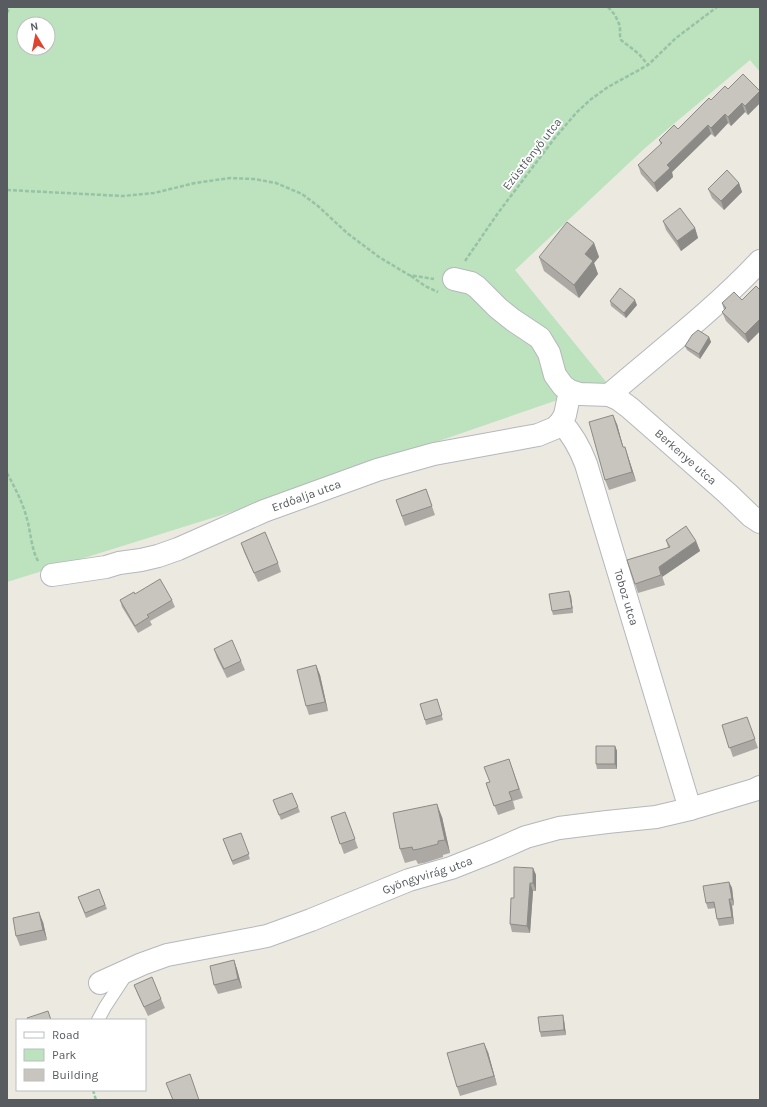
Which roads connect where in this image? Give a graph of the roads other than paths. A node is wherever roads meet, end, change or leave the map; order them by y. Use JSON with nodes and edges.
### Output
{"nodes":[{"id":1,"x":760,"y":261,"type":"edge"},
{"id":2,"x":454,"y":279,"type":"road end"},
{"id":3,"x":570,"y":391,"type":"junction"},
{"id":4,"x":609,"y":395,"type":"junction"},
{"id":5,"x":561,"y":422,"type":"junction"},
{"id":6,"x":760,"y":522,"type":"edge"},
{"id":7,"x":52,"y":575,"type":"road end"},
{"id":8,"x":760,"y":787,"type":"edge"},
{"id":9,"x":690,"y":809,"type":"junction"},
{"id":10,"x":129,"y":970,"type":"junction"},
{"id":11,"x":100,"y":983,"type":"dead end"},
{"id":12,"x":99,"y":1019,"type":"edge"}],
"edges":[{"from":1,"to":4,"type":"street"},
{"from":2,"to":3,"type":"street"},
{"from":3,"to":4,"type":"street"},
{"from":3,"to":5,"type":"street"},
{"from":4,"to":6,"type":"street","name":"Berkenye utca"},
{"from":5,"to":7,"type":"street","name":"Erdőalja utca"},
{"from":5,"to":9,"type":"street","name":"Toboz utca"},
{"from":8,"to":9,"type":"street","name":"Gyöngyvirág utca"},
{"from":9,"to":10,"type":"street","name":"Gyöngyvirág utca"},
{"from":10,"to":11,"type":"street","name":"Gyöngyvirág utca"},
{"from":10,"to":12,"type":"lane"}]}
